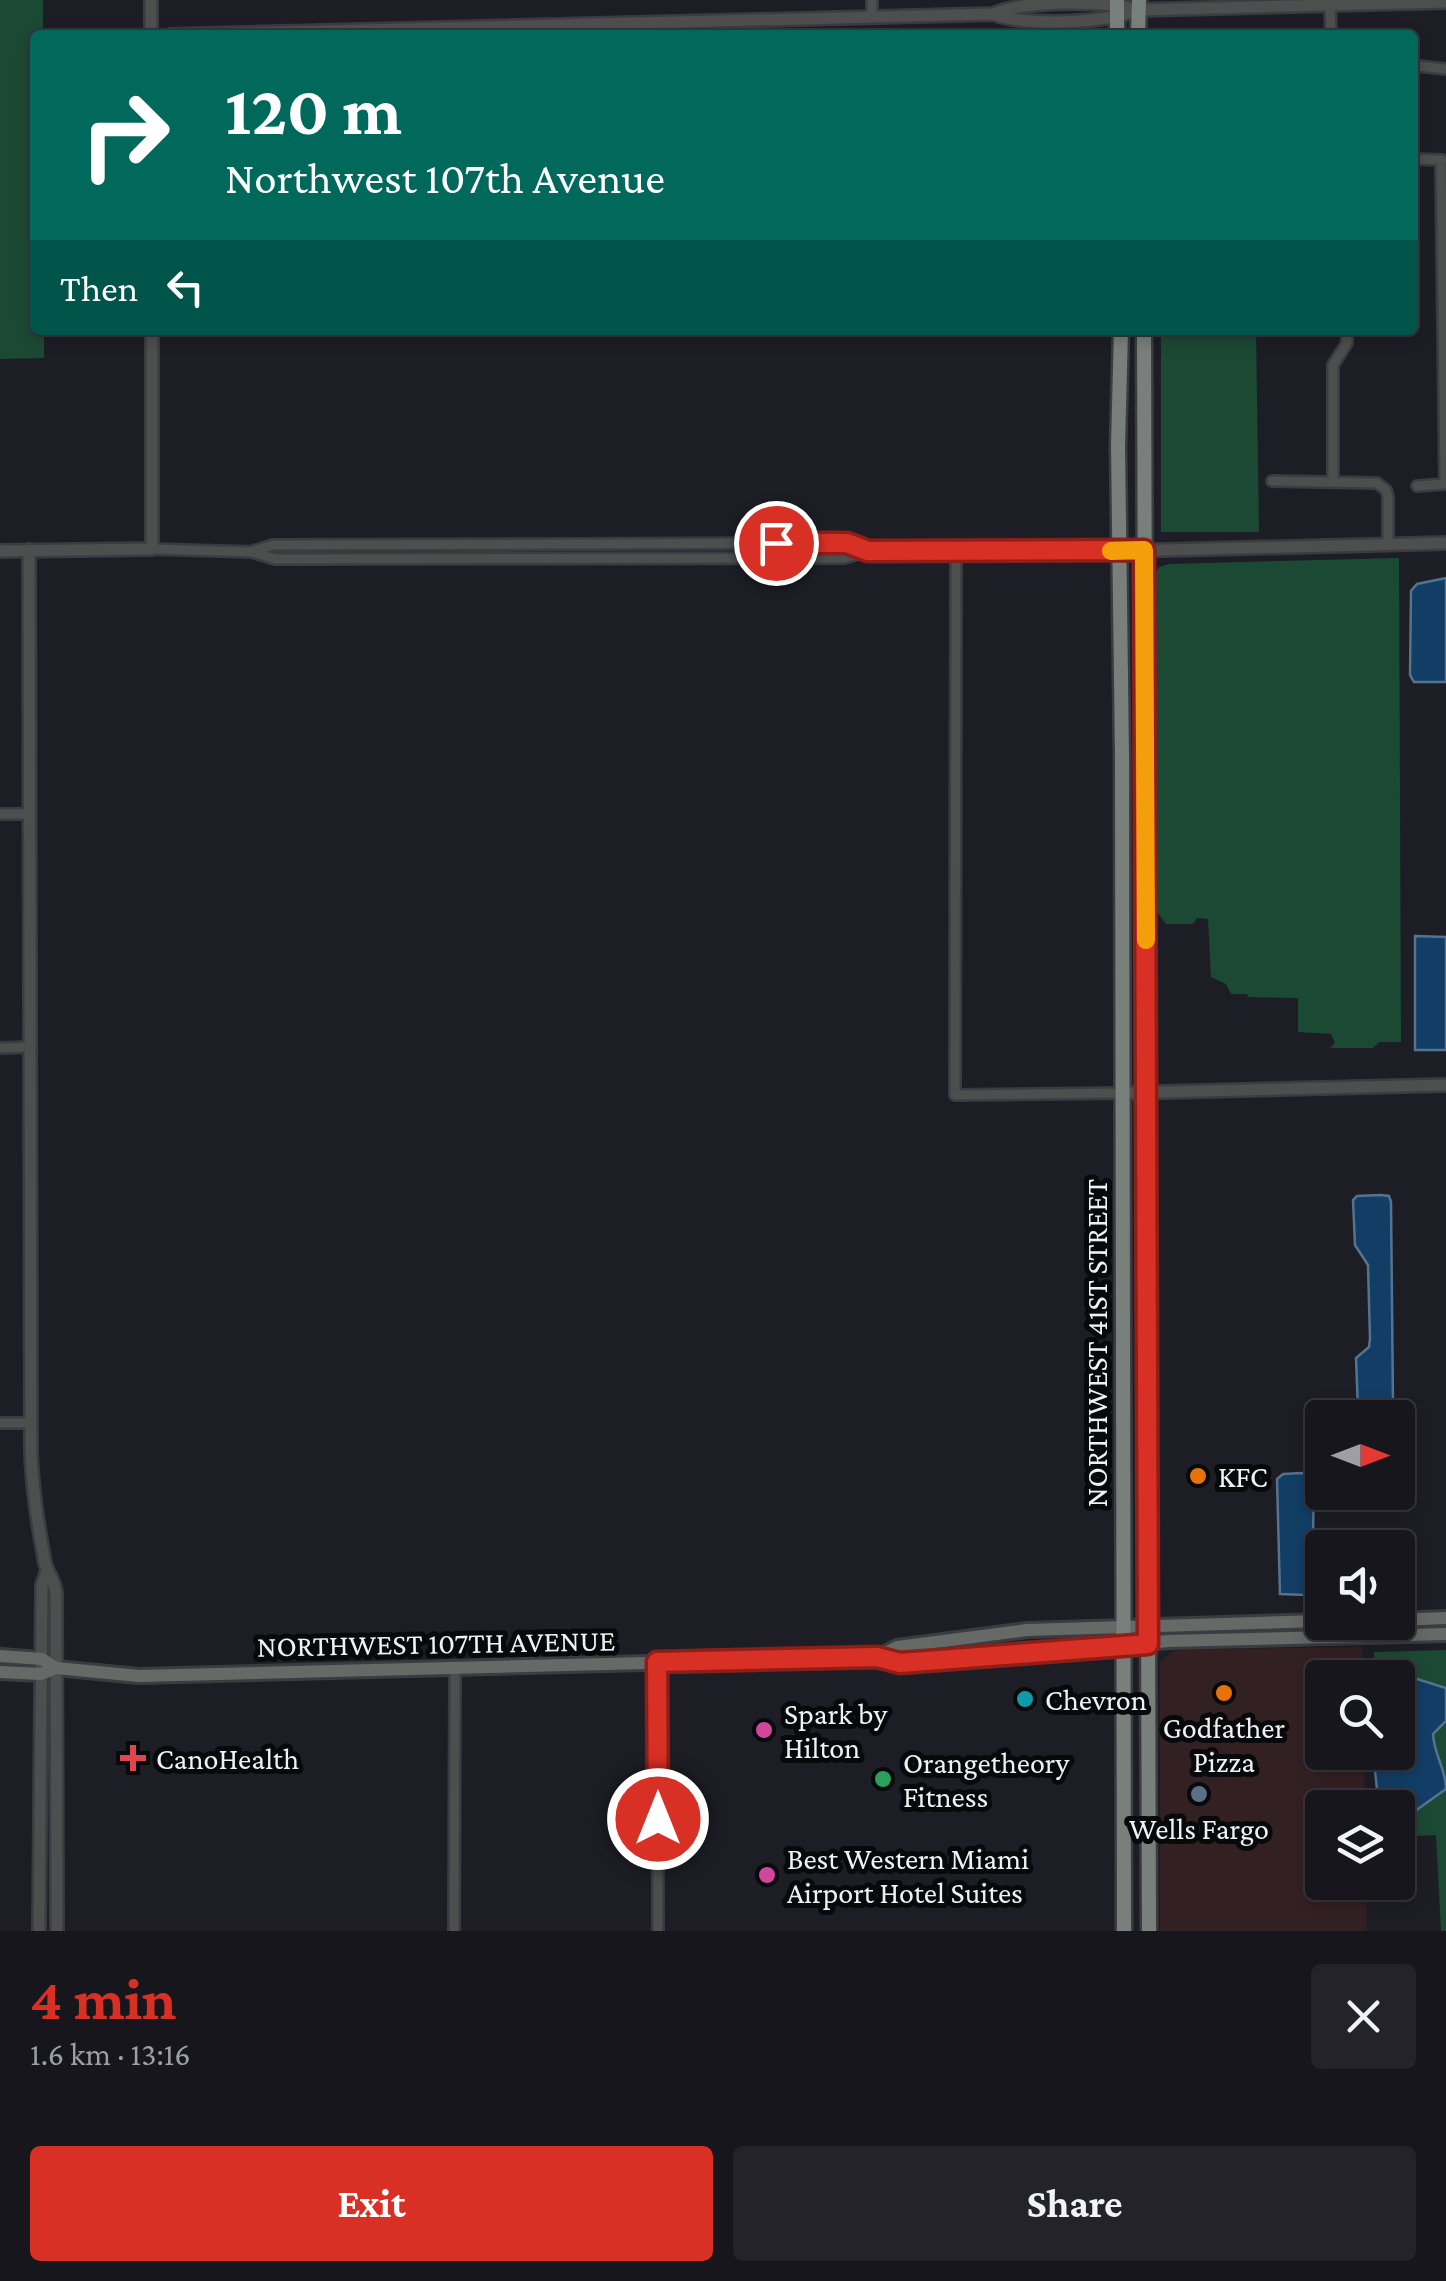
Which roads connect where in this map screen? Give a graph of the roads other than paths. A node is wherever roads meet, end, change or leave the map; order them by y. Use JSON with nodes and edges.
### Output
{"nodes":[{"id":1,"x":151,"y":0,"type":"edge"},
{"id":2,"x":872,"y":0,"type":"edge"},
{"id":3,"x":1379,"y":2,"type":"edge"},
{"id":4,"x":1418,"y":2,"type":"edge"},
{"id":5,"x":1446,"y":2,"type":"edge"},
{"id":6,"x":1139,"y":5,"type":"edge"},
{"id":7,"x":1330,"y":6,"type":"junction"},
{"id":8,"x":1117,"y":7,"type":"edge"},
{"id":9,"x":872,"y":18,"type":"junction"},
{"id":10,"x":152,"y":30,"type":"edge"},
{"id":11,"x":527,"y":30,"type":"edge"},
{"id":12,"x":1138,"y":30,"type":"edge"},
{"id":13,"x":1330,"y":30,"type":"edge"},
{"id":14,"x":1418,"y":66,"type":"dead end"},
{"id":15,"x":1446,"y":69,"type":"edge"},
{"id":16,"x":1418,"y":159,"type":"edge"},
{"id":17,"x":1443,"y":160,"type":"edge"},
{"id":18,"x":152,"y":335,"type":"edge"},
{"id":19,"x":1121,"y":335,"type":"edge"},
{"id":20,"x":1144,"y":335,"type":"edge"},
{"id":21,"x":1347,"y":335,"type":"edge"},
{"id":22,"x":1333,"y":480,"type":"junction"},
{"id":23,"x":1272,"y":481,"type":"dead end"},
{"id":24,"x":1446,"y":484,"type":"edge"},
{"id":25,"x":1416,"y":486,"type":"dead end"},
{"id":26,"x":1446,"y":543,"type":"edge"},
{"id":27,"x":1388,"y":544,"type":"junction"},
{"id":28,"x":0,"y":550,"type":"edge"},
{"id":29,"x":29,"y":550,"type":"junction"},
{"id":30,"x":152,"y":550,"type":"junction"},
{"id":31,"x":1144,"y":550,"type":"junction"},
{"id":32,"x":1123,"y":551,"type":"junction"},
{"id":33,"x":956,"y":552,"type":"junction"},
{"id":34,"x":0,"y":814,"type":"edge"},
{"id":35,"x":30,"y":814,"type":"junction"},
{"id":36,"x":30,"y":1047,"type":"junction"},
{"id":37,"x":0,"y":1048,"type":"edge"},
{"id":38,"x":1446,"y":1085,"type":"edge"},
{"id":39,"x":1123,"y":1093,"type":"junction"},
{"id":40,"x":1146,"y":1093,"type":"junction"},
{"id":41,"x":31,"y":1423,"type":"junction"},
{"id":42,"x":0,"y":1424,"type":"edge"},
{"id":43,"x":47,"y":1571,"type":"junction"},
{"id":44,"x":1446,"y":1618,"type":"edge"},
{"id":45,"x":1415,"y":1619,"type":"edge"},
{"id":46,"x":1305,"y":1621,"type":"edge"},
{"id":47,"x":1148,"y":1625,"type":"junction"},
{"id":48,"x":1124,"y":1626,"type":"junction"},
{"id":49,"x":1446,"y":1634,"type":"edge"},
{"id":50,"x":1148,"y":1644,"type":"junction"},
{"id":51,"x":1124,"y":1646,"type":"junction"},
{"id":52,"x":0,"y":1656,"type":"edge"},
{"id":53,"x":877,"y":1657,"type":"junction"},
{"id":54,"x":657,"y":1662,"type":"junction"},
{"id":55,"x":41,"y":1666,"type":"junction"},
{"id":56,"x":56,"y":1668,"type":"junction"},
{"id":57,"x":454,"y":1668,"type":"junction"},
{"id":58,"x":0,"y":1672,"type":"edge"},
{"id":59,"x":39,"y":1931,"type":"edge"},
{"id":60,"x":57,"y":1931,"type":"edge"},
{"id":61,"x":454,"y":1931,"type":"edge"},
{"id":62,"x":658,"y":1931,"type":"edge"},
{"id":63,"x":1124,"y":1931,"type":"edge"},
{"id":64,"x":1148,"y":1931,"type":"edge"}],
"edges":[{"from":1,"to":10,"type":"street"},
{"from":2,"to":9,"type":"street"},
{"from":3,"to":4,"type":"street"},
{"from":3,"to":7,"type":"street"},
{"from":4,"to":5,"type":"street"},
{"from":6,"to":7,"type":"street"},
{"from":6,"to":8,"type":"street"},
{"from":6,"to":12,"type":"main road"},
{"from":7,"to":13,"type":"street"},
{"from":8,"to":9,"type":"street"},
{"from":9,"to":11,"type":"street"},
{"from":14,"to":15,"type":"street"},
{"from":16,"to":17,"type":"street"},
{"from":17,"to":24,"type":"street"},
{"from":18,"to":30,"type":"street"},
{"from":19,"to":32,"type":"main road","name":"NORTHWEST 41ST STREET"},
{"from":20,"to":31,"type":"main road","name":"NORTHWEST 41ST STREET"},
{"from":21,"to":22,"type":"street"},
{"from":22,"to":23,"type":"street"},
{"from":22,"to":27,"type":"street"},
{"from":24,"to":25,"type":"street"},
{"from":26,"to":27,"type":"street"},
{"from":27,"to":31,"type":"street"},
{"from":28,"to":29,"type":"street"},
{"from":29,"to":30,"type":"street"},
{"from":29,"to":35,"type":"street"},
{"from":30,"to":33,"type":"street"},
{"from":31,"to":32,"type":"street"},
{"from":31,"to":40,"type":"main road","name":"NORTHWEST 41ST STREET"},
{"from":32,"to":33,"type":"street"},
{"from":32,"to":39,"type":"main road","name":"NORTHWEST 41ST STREET"},
{"from":33,"to":39,"type":"street"},
{"from":34,"to":35,"type":"street"},
{"from":35,"to":36,"type":"street"},
{"from":36,"to":37,"type":"street"},
{"from":36,"to":41,"type":"street"},
{"from":38,"to":40,"type":"street"},
{"from":39,"to":40,"type":"street"},
{"from":39,"to":48,"type":"main road","name":"NORTHWEST 41ST STREET"},
{"from":40,"to":47,"type":"main road","name":"NORTHWEST 41ST STREET"},
{"from":41,"to":42,"type":"street"},
{"from":41,"to":43,"type":"street"},
{"from":43,"to":55,"type":"street"},
{"from":43,"to":56,"type":"street"},
{"from":44,"to":45,"type":"main road"},
{"from":46,"to":47,"type":"main road","name":"NORTHWEST 107TH AVENUE"},
{"from":47,"to":48,"type":"main road","name":"NORTHWEST 107TH AVENUE"},
{"from":47,"to":50,"type":"main road","name":"NORTHWEST 41ST STREET"},
{"from":48,"to":51,"type":"main road","name":"NORTHWEST 41ST STREET"},
{"from":48,"to":53,"type":"main road","name":"NORTHWEST 107TH AVENUE"},
{"from":49,"to":50,"type":"main road","name":"NORTHWEST 107TH AVENUE"},
{"from":50,"to":51,"type":"main road","name":"NORTHWEST 107TH AVENUE"},
{"from":50,"to":64,"type":"main road","name":"NORTHWEST 41ST STREET"},
{"from":51,"to":53,"type":"main road","name":"NORTHWEST 107TH AVENUE"},
{"from":51,"to":63,"type":"main road","name":"NORTHWEST 41ST STREET"},
{"from":52,"to":55,"type":"main road","name":"NORTHWEST 107TH AVENUE"},
{"from":53,"to":54,"type":"main road","name":"NORTHWEST 107TH AVENUE"},
{"from":54,"to":57,"type":"main road","name":"NORTHWEST 107TH AVENUE"},
{"from":54,"to":62,"type":"street"},
{"from":55,"to":56,"type":"main road","name":"NORTHWEST 107TH AVENUE"},
{"from":55,"to":58,"type":"main road","name":"NORTHWEST 107TH AVENUE"},
{"from":55,"to":59,"type":"street"},
{"from":56,"to":57,"type":"main road","name":"NORTHWEST 107TH AVENUE"},
{"from":56,"to":60,"type":"street"},
{"from":57,"to":61,"type":"street"}]}
